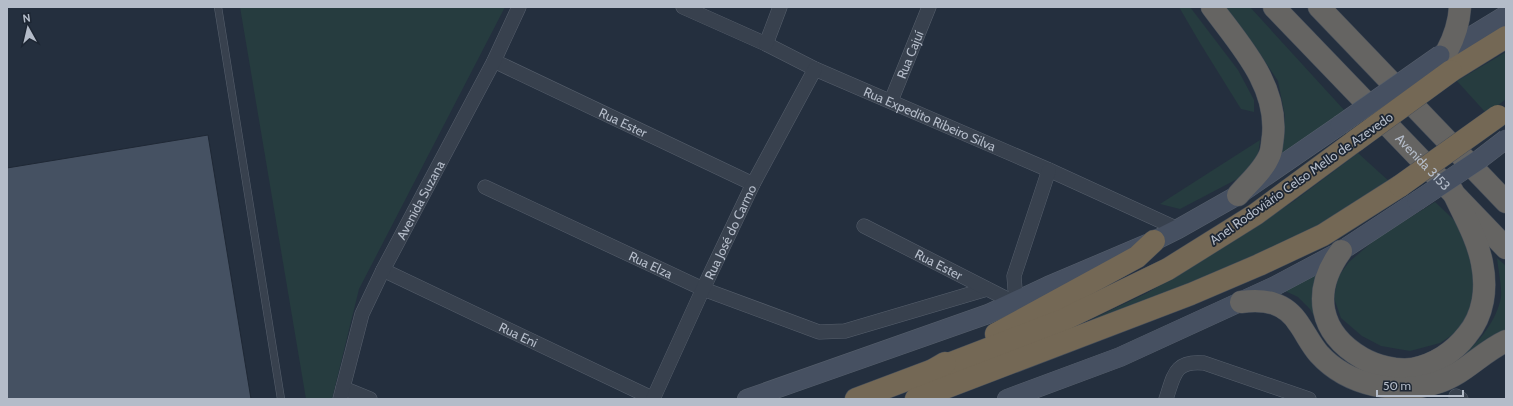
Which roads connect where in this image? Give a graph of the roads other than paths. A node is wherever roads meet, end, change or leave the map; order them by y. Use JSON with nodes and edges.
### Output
{"nodes":[{"id":1,"x":218,"y":7,"type":"edge"},
{"id":2,"x":518,"y":7,"type":"edge"},
{"id":3,"x":683,"y":7,"type":"edge"},
{"id":4,"x":780,"y":7,"type":"edge"},
{"id":5,"x":929,"y":7,"type":"edge"},
{"id":6,"x":1212,"y":7,"type":"edge"},
{"id":7,"x":1274,"y":7,"type":"edge"},
{"id":8,"x":1319,"y":7,"type":"edge"},
{"id":9,"x":1339,"y":7,"type":"edge"},
{"id":10,"x":1460,"y":7,"type":"edge"},
{"id":11,"x":1506,"y":15,"type":"edge"},
{"id":12,"x":1506,"y":37,"type":"edge"},
{"id":13,"x":766,"y":44,"type":"junction"},
{"id":14,"x":1364,"y":55,"type":"junction"},
{"id":15,"x":1446,"y":59,"type":"junction"},
{"id":16,"x":494,"y":61,"type":"junction"},
{"id":17,"x":815,"y":69,"type":"junction"},
{"id":18,"x":891,"y":101,"type":"junction"},
{"id":19,"x":1502,"y":112,"type":"edge"},
{"id":20,"x":1506,"y":139,"type":"edge"},
{"id":21,"x":1050,"y":170,"type":"junction"},
{"id":22,"x":753,"y":184,"type":"junction"},
{"id":23,"x":485,"y":187,"type":"dead end"},
{"id":24,"x":1452,"y":190,"type":"junction"},
{"id":25,"x":1238,"y":195,"type":"junction"},
{"id":26,"x":1506,"y":202,"type":"edge"},
{"id":27,"x":864,"y":226,"type":"dead end"},
{"id":28,"x":1178,"y":230,"type":"junction"},
{"id":29,"x":1154,"y":240,"type":"junction"},
{"id":30,"x":1506,"y":248,"type":"edge"},
{"id":31,"x":1341,"y":251,"type":"junction"},
{"id":32,"x":383,"y":270,"type":"junction"},
{"id":33,"x":703,"y":289,"type":"junction"},
{"id":34,"x":987,"y":289,"type":"junction"},
{"id":35,"x":1016,"y":301,"type":"junction"},
{"id":36,"x":1241,"y":302,"type":"junction"},
{"id":37,"x":1506,"y":341,"type":"edge"},
{"id":38,"x":932,"y":370,"type":"junction"},
{"id":39,"x":342,"y":393,"type":"edge"},
{"id":40,"x":281,"y":399,"type":"edge"},
{"id":41,"x":370,"y":399,"type":"edge"},
{"id":42,"x":653,"y":399,"type":"edge"},
{"id":43,"x":747,"y":399,"type":"edge"},
{"id":44,"x":856,"y":399,"type":"edge"},
{"id":45,"x":916,"y":399,"type":"edge"},
{"id":46,"x":1007,"y":399,"type":"edge"},
{"id":47,"x":1166,"y":399,"type":"edge"},
{"id":48,"x":1309,"y":399,"type":"edge"}],
"edges":[{"from":1,"to":40,"type":"lane"},
{"from":2,"to":16,"type":"street","name":"Avenida Suzana"},
{"from":3,"to":13,"type":"street","name":"Rua Expedito Ribeiro Silva"},
{"from":4,"to":13,"type":"street"},
{"from":5,"to":18,"type":"street","name":"Rua Cajuí"},
{"from":6,"to":25,"type":"highway"},
{"from":7,"to":24,"type":"highway","name":"Avenida 3153"},
{"from":8,"to":14,"type":"highway"},
{"from":9,"to":14,"type":"highway"},
{"from":10,"to":15,"type":"highway"},
{"from":11,"to":15,"type":"main road","name":"Anel Rodoviário Celso Mello de Azevedo"},
{"from":12,"to":15,"type":"highway","name":"Anel Rodoviário Celso Mello de Azevedo"},
{"from":13,"to":17,"type":"street","name":"Rua Expedito Ribeiro Silva"},
{"from":14,"to":26,"type":"highway"},
{"from":15,"to":25,"type":"main road","name":"Anel Rodoviário Celso Mello de Azevedo","bridge":true},
{"from":15,"to":38,"type":"highway","name":"Anel Rodoviário Celso Mello de Azevedo","bridge":true},
{"from":16,"to":22,"type":"street","name":"Rua Ester"},
{"from":16,"to":32,"type":"street","name":"Avenida Suzana"},
{"from":17,"to":18,"type":"street","name":"Rua Expedito Ribeiro Silva"},
{"from":17,"to":22,"type":"street","name":"Rua José do Carmo"},
{"from":18,"to":21,"type":"street","name":"Rua Expedito Ribeiro Silva"},
{"from":19,"to":45,"type":"highway","bridge":true},
{"from":20,"to":31,"type":"main road","bridge":true},
{"from":21,"to":28,"type":"street","name":"Rua Expedito Ribeiro Silva"},
{"from":21,"to":35,"type":"street"},
{"from":22,"to":33,"type":"street","name":"Rua José do Carmo"},
{"from":23,"to":33,"type":"street","name":"Rua Elza"},
{"from":24,"to":30,"type":"highway","name":"Avenida 3153"},
{"from":24,"to":31,"type":"highway"},
{"from":25,"to":28,"type":"main road","name":"Anel Rodoviário Celso Mello de Azevedo"},
{"from":27,"to":34,"type":"street","name":"Rua Ester"},
{"from":28,"to":29,"type":"main road","name":"Anel Rodoviário Celso Mello de Azevedo"},
{"from":29,"to":35,"type":"main road","name":"Anel Rodoviário Celso Mello de Azevedo"},
{"from":29,"to":38,"type":"highway"},
{"from":31,"to":36,"type":"main road"},
{"from":32,"to":39,"type":"street","name":"Avenida Suzana"},
{"from":32,"to":42,"type":"street","name":"Rua Eni"},
{"from":33,"to":34,"type":"street","name":"Rua Elza"},
{"from":33,"to":42,"type":"street","name":"Rua José do Carmo"},
{"from":34,"to":35,"type":"street","name":"Rua Ester"},
{"from":35,"to":43,"type":"main road","name":"Anel Rodoviário Celso Mello de Azevedo"},
{"from":36,"to":37,"type":"highway"},
{"from":36,"to":46,"type":"main road"},
{"from":38,"to":44,"type":"highway"},
{"from":39,"to":41,"type":"street"},
{"from":47,"to":48,"type":"street"}]}
